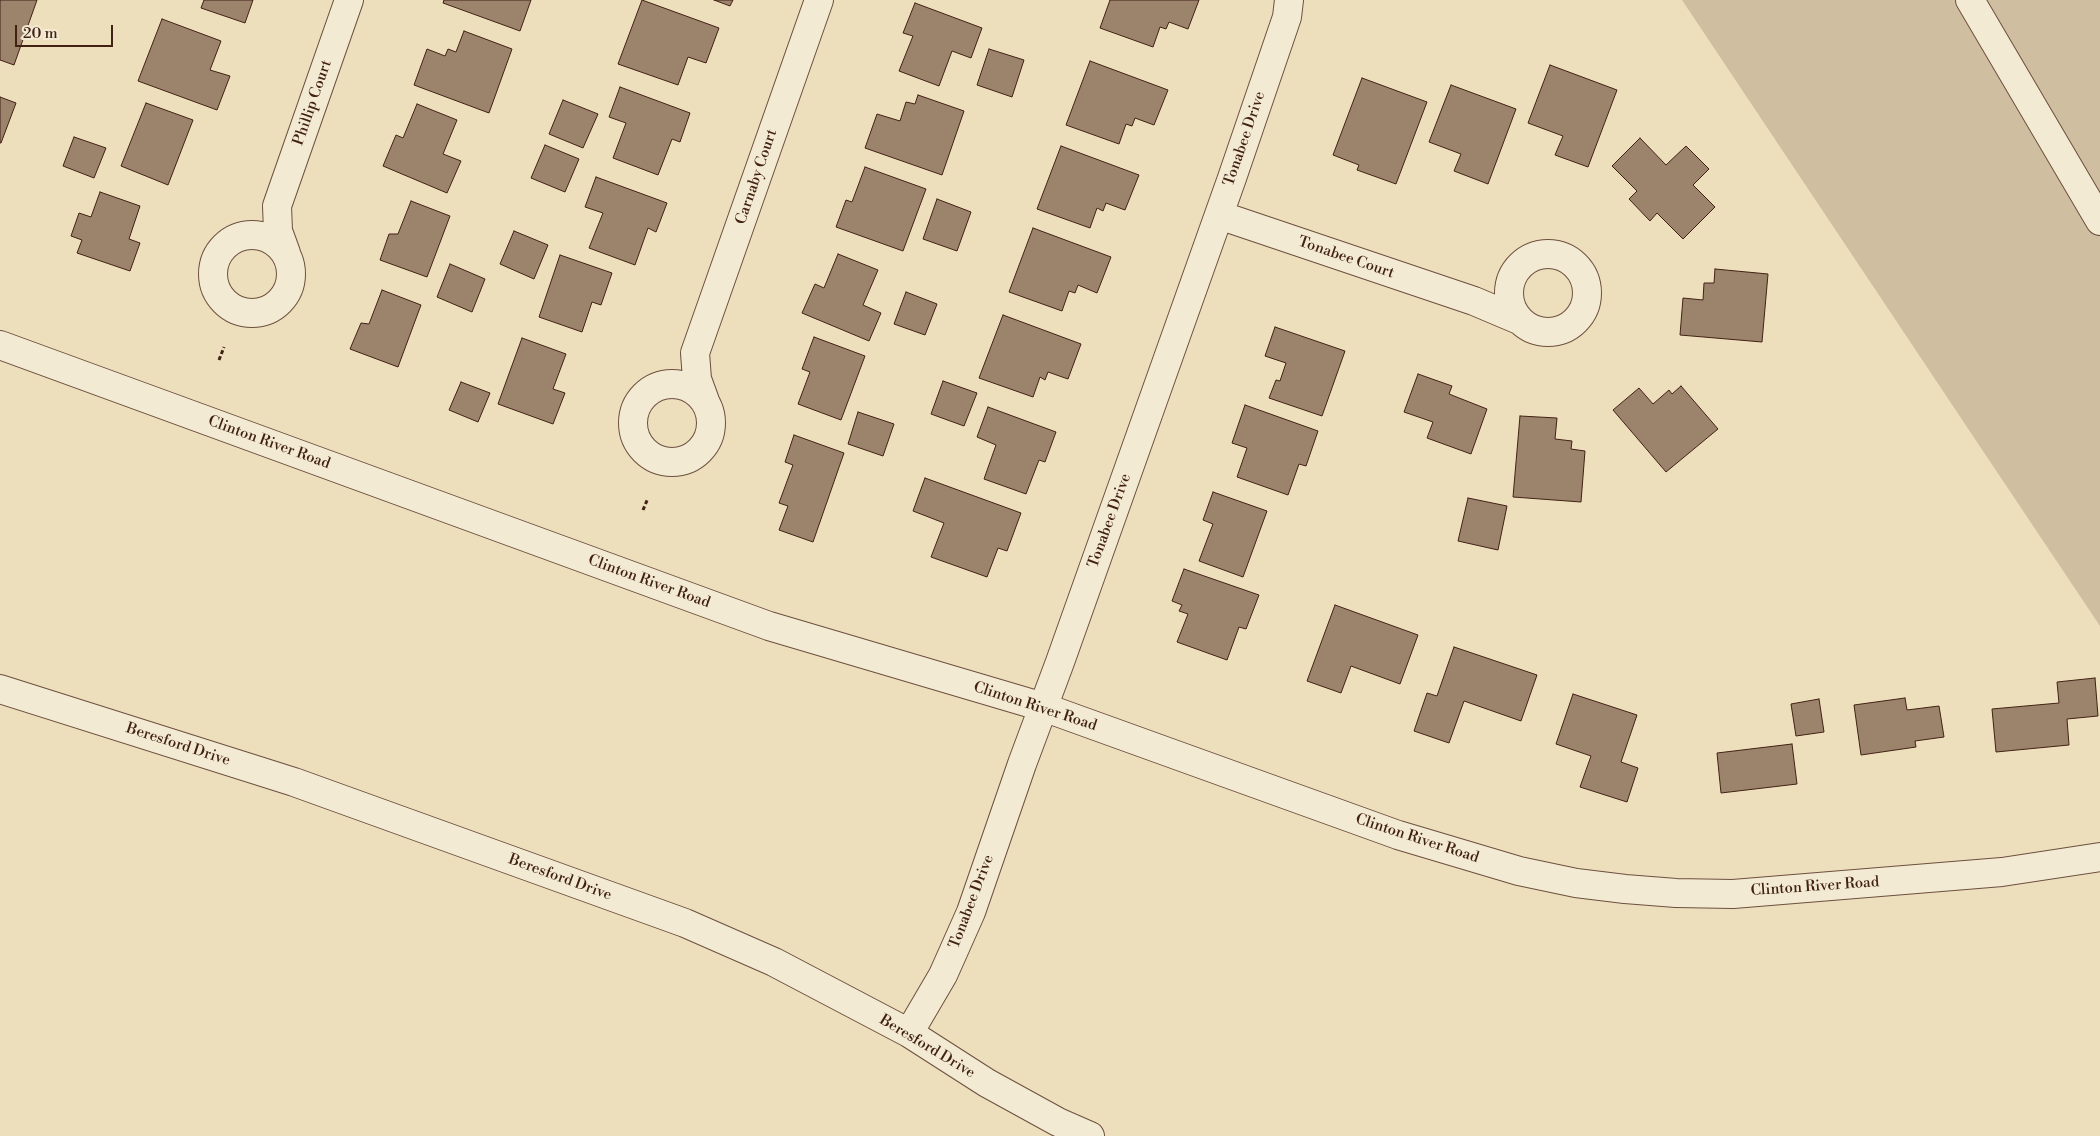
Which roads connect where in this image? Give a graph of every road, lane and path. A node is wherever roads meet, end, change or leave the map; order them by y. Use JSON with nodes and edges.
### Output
{"nodes":[{"id":1,"x":349,"y":0,"type":"edge"},
{"id":2,"x":819,"y":0,"type":"edge"},
{"id":3,"x":1289,"y":0,"type":"edge"},
{"id":4,"x":1970,"y":0,"type":"edge"},
{"id":5,"x":277,"y":206,"type":"junction"},
{"id":6,"x":1219,"y":215,"type":"junction"},
{"id":7,"x":2100,"y":221,"type":"edge"},
{"id":8,"x":240,"y":237,"type":"junction"},
{"id":9,"x":286,"y":253,"type":"junction"},
{"id":10,"x":1516,"y":271,"type":"junction"},
{"id":11,"x":1474,"y":301,"type":"junction"},
{"id":12,"x":1519,"y":320,"type":"junction"},
{"id":13,"x":0,"y":345,"type":"edge"},
{"id":14,"x":224,"y":347,"type":"dead end"},
{"id":15,"x":695,"y":353,"type":"junction"},
{"id":16,"x":219,"y":360,"type":"dead end"},
{"id":17,"x":658,"y":386,"type":"junction"},
{"id":18,"x":704,"y":401,"type":"junction"},
{"id":19,"x":648,"y":498,"type":"dead end"},
{"id":20,"x":643,"y":510,"type":"dead end"},
{"id":21,"x":0,"y":689,"type":"edge"},
{"id":22,"x":1043,"y":707,"type":"junction"},
{"id":23,"x":2100,"y":858,"type":"edge"},
{"id":24,"x":909,"y":1033,"type":"junction"},
{"id":25,"x":1090,"y":1136,"type":"edge"}],
"edges":[{"from":1,"to":5,"type":"street","name":"Phillip Court"},
{"from":2,"to":15,"type":"street","name":"Carnaby Court"},
{"from":3,"to":6,"type":"street","name":"Tonabee Drive"},
{"from":4,"to":7,"type":"street"},
{"from":5,"to":8,"type":"street","name":"Phillip Court"},
{"from":5,"to":9,"type":"street","name":"Phillip Court"},
{"from":6,"to":11,"type":"street","name":"Tonabee Court"},
{"from":6,"to":22,"type":"street","name":"Tonabee Drive"},
{"from":8,"to":9,"type":"street"},
{"from":8,"to":9,"type":"street","name":"Phillip Court"},
{"from":10,"to":11,"type":"street","name":"Tonabee Court"},
{"from":10,"to":12,"type":"street"},
{"from":10,"to":12,"type":"street","name":"Tonabee Court"},
{"from":11,"to":12,"type":"street","name":"Tonabee Court"},
{"from":13,"to":22,"type":"street","name":"Clinton River Road"},
{"from":14,"to":16,"type":"path"},
{"from":15,"to":17,"type":"street","name":"Carnaby Court"},
{"from":15,"to":18,"type":"street","name":"Carnaby Court"},
{"from":17,"to":18,"type":"street"},
{"from":17,"to":18,"type":"street","name":"Carnaby Court"},
{"from":19,"to":20,"type":"path"},
{"from":21,"to":24,"type":"street","name":"Beresford Drive"},
{"from":22,"to":23,"type":"street","name":"Clinton River Road"},
{"from":22,"to":24,"type":"street","name":"Tonabee Drive"},
{"from":24,"to":25,"type":"street","name":"Beresford Drive"}]}
